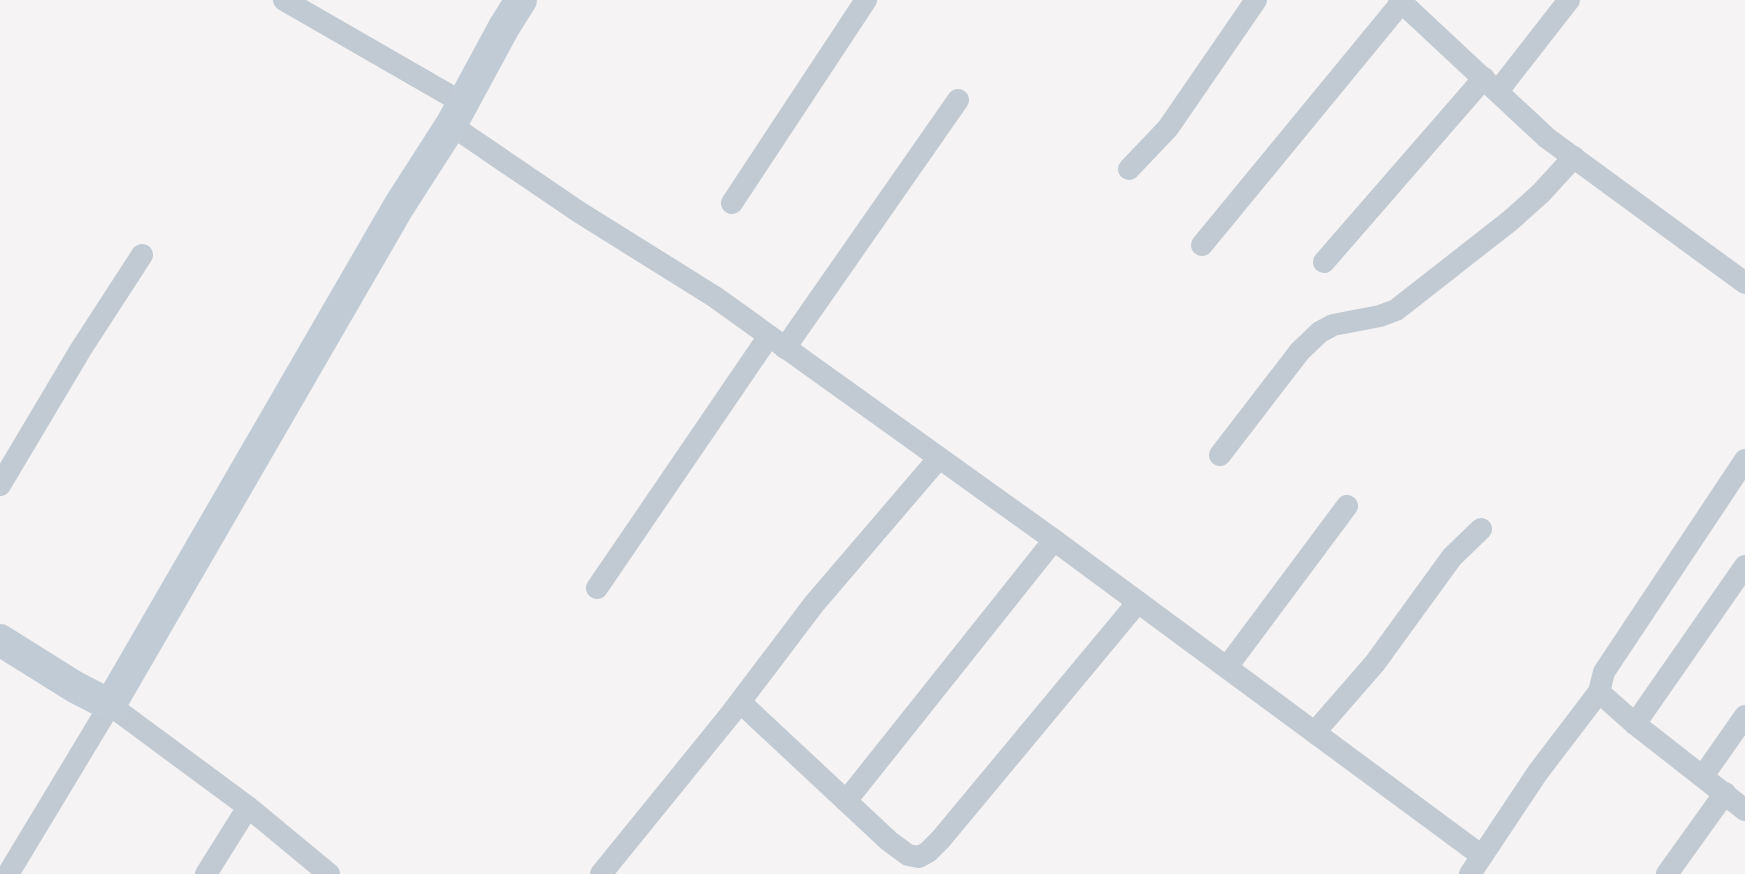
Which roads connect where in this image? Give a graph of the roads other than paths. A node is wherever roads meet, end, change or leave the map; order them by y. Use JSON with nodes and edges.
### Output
{"nodes":[{"id":1,"x":284,"y":0,"type":"edge"},
{"id":2,"x":521,"y":0,"type":"edge"},
{"id":3,"x":866,"y":0,"type":"edge"},
{"id":4,"x":1256,"y":0,"type":"edge"},
{"id":5,"x":1569,"y":0,"type":"edge"},
{"id":6,"x":1400,"y":1,"type":"edge"},
{"id":7,"x":1491,"y":84,"type":"junction"},
{"id":8,"x":958,"y":100,"type":"dead end"},
{"id":9,"x":457,"y":114,"type":"junction"},
{"id":10,"x":1574,"y":158,"type":"junction"},
{"id":11,"x":1129,"y":169,"type":"dead end"},
{"id":12,"x":732,"y":203,"type":"dead end"},
{"id":13,"x":1202,"y":245,"type":"dead end"},
{"id":14,"x":142,"y":255,"type":"dead end"},
{"id":15,"x":1324,"y":262,"type":"dead end"},
{"id":16,"x":1745,"y":283,"type":"edge"},
{"id":17,"x":777,"y":342,"type":"junction"},
{"id":18,"x":1220,"y":455,"type":"dead end"},
{"id":19,"x":939,"y":458,"type":"junction"},
{"id":20,"x":1745,"y":460,"type":"edge"},
{"id":21,"x":0,"y":485,"type":"edge"},
{"id":22,"x":1347,"y":506,"type":"dead end"},
{"id":23,"x":1481,"y":529,"type":"dead end"},
{"id":24,"x":1054,"y":540,"type":"junction"},
{"id":25,"x":1745,"y":566,"type":"edge"},
{"id":26,"x":597,"y":588,"type":"dead end"},
{"id":27,"x":1138,"y":602,"type":"junction"},
{"id":28,"x":0,"y":640,"type":"edge"},
{"id":29,"x":1227,"y":667,"type":"junction"},
{"id":30,"x":1599,"y":692,"type":"junction"},
{"id":31,"x":740,"y":702,"type":"junction"},
{"id":32,"x":110,"y":705,"type":"junction"},
{"id":33,"x":1745,"y":716,"type":"edge"},
{"id":34,"x":1635,"y":724,"type":"junction"},
{"id":35,"x":1315,"y":732,"type":"junction"},
{"id":36,"x":1703,"y":776,"type":"junction"},
{"id":37,"x":1725,"y":794,"type":"junction"},
{"id":38,"x":846,"y":801,"type":"junction"},
{"id":39,"x":248,"y":807,"type":"junction"},
{"id":40,"x":1745,"y":810,"type":"edge"},
{"id":41,"x":1476,"y":865,"type":"edge"},
{"id":42,"x":13,"y":867,"type":"edge"},
{"id":43,"x":206,"y":874,"type":"edge"},
{"id":44,"x":329,"y":874,"type":"edge"},
{"id":45,"x":601,"y":874,"type":"edge"},
{"id":46,"x":1667,"y":874,"type":"edge"}],
"edges":[{"from":1,"to":9,"type":"street"},
{"from":2,"to":9,"type":"street"},
{"from":3,"to":12,"type":"street"},
{"from":4,"to":11,"type":"street"},
{"from":5,"to":7,"type":"street"},
{"from":6,"to":7,"type":"street"},
{"from":6,"to":13,"type":"street"},
{"from":7,"to":10,"type":"street"},
{"from":7,"to":15,"type":"street"},
{"from":8,"to":17,"type":"street"},
{"from":9,"to":17,"type":"street"},
{"from":9,"to":32,"type":"street"},
{"from":10,"to":16,"type":"street"},
{"from":10,"to":18,"type":"street"},
{"from":14,"to":21,"type":"street"},
{"from":17,"to":19,"type":"street"},
{"from":17,"to":26,"type":"street"},
{"from":19,"to":24,"type":"street"},
{"from":19,"to":31,"type":"street"},
{"from":20,"to":30,"type":"street"},
{"from":22,"to":29,"type":"street"},
{"from":23,"to":35,"type":"street"},
{"from":24,"to":27,"type":"street"},
{"from":24,"to":38,"type":"street"},
{"from":25,"to":34,"type":"street"},
{"from":27,"to":29,"type":"street"},
{"from":27,"to":38,"type":"street"},
{"from":28,"to":32,"type":"street"},
{"from":29,"to":35,"type":"street"},
{"from":30,"to":34,"type":"street"},
{"from":30,"to":41,"type":"street"},
{"from":31,"to":38,"type":"street"},
{"from":31,"to":45,"type":"street"},
{"from":32,"to":39,"type":"street"},
{"from":32,"to":42,"type":"street"},
{"from":33,"to":36,"type":"street"},
{"from":34,"to":36,"type":"street"},
{"from":35,"to":41,"type":"street"},
{"from":36,"to":37,"type":"street"},
{"from":37,"to":40,"type":"street"},
{"from":37,"to":46,"type":"street"},
{"from":39,"to":43,"type":"street"},
{"from":39,"to":44,"type":"street"}]}
